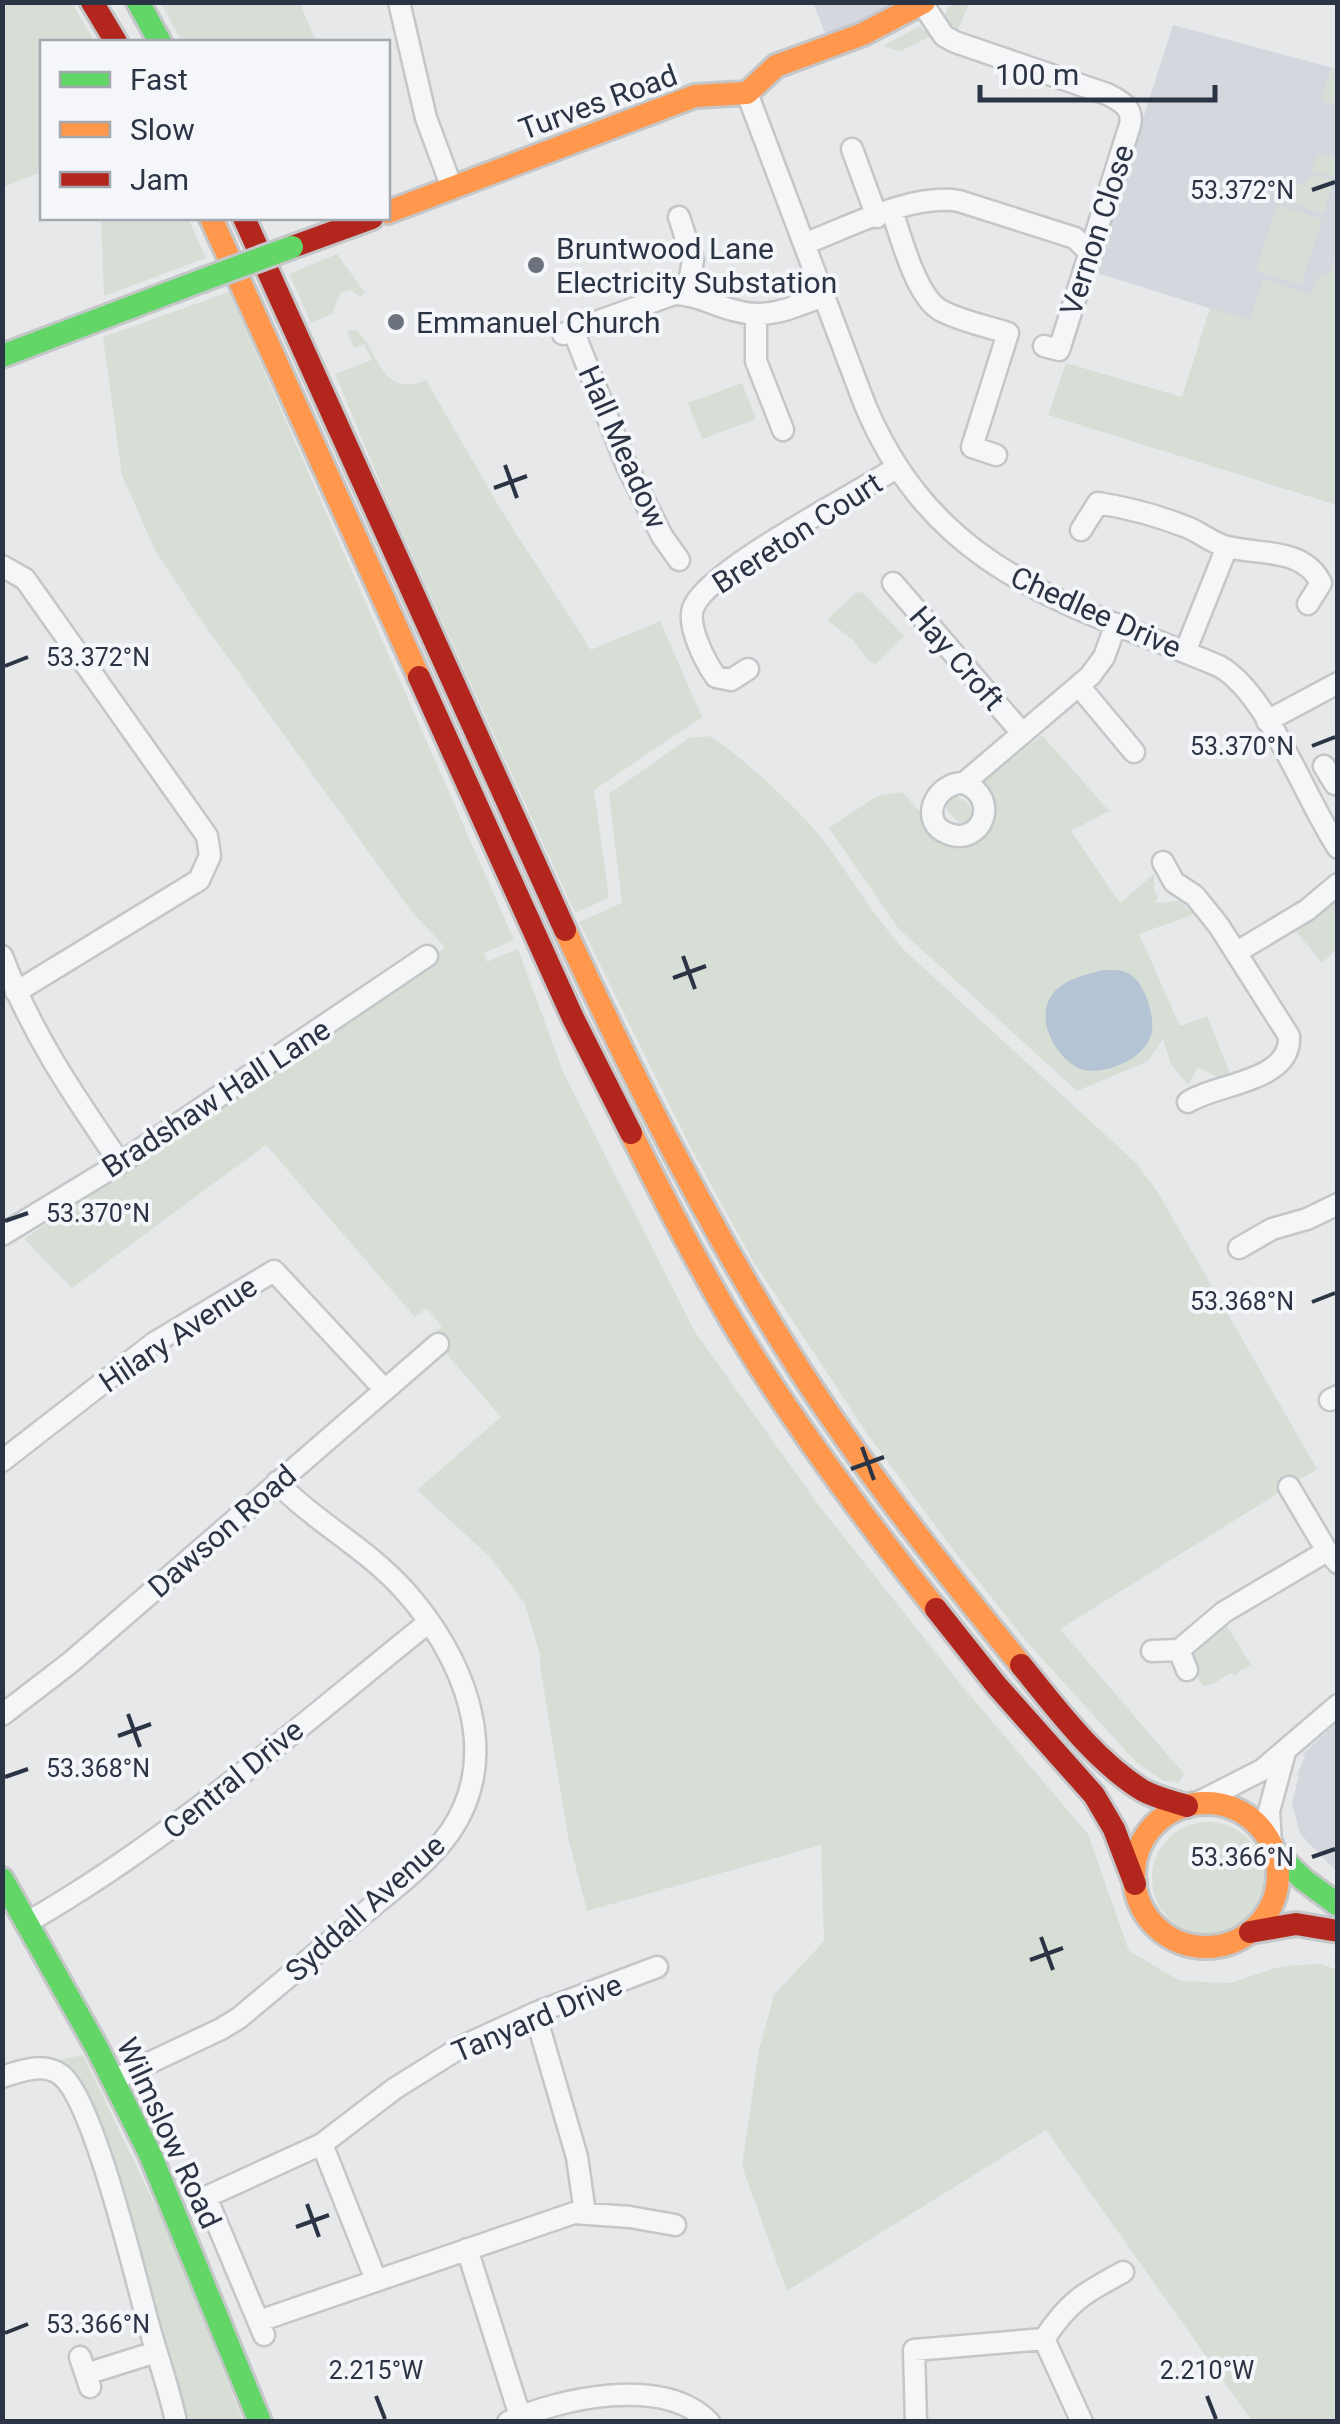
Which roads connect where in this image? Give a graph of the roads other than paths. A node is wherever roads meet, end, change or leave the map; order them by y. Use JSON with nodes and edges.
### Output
{"nodes":[{"id":1,"x":92,"y":2,"type":"edge"},
{"id":2,"x":138,"y":2,"type":"edge"},
{"id":3,"x":398,"y":2,"type":"edge"},
{"id":4,"x":923,"y":3,"type":"edge"},
{"id":5,"x":115,"y":40,"type":"edge"},
{"id":6,"x":159,"y":40,"type":"edge"},
{"id":7,"x":748,"y":94,"type":"junction"},
{"id":8,"x":852,"y":149,"type":"dead end"},
{"id":9,"x":452,"y":188,"type":"junction"},
{"id":10,"x":390,"y":211,"type":"edge"},
{"id":11,"x":884,"y":214,"type":"junction"},
{"id":12,"x":679,"y":217,"type":"dead end"},
{"id":13,"x":211,"y":220,"type":"edge"},
{"id":14,"x":245,"y":220,"type":"edge"},
{"id":15,"x":366,"y":220,"type":"edge"},
{"id":16,"x":804,"y":244,"type":"junction"},
{"id":17,"x":1088,"y":251,"type":"junction"},
{"id":18,"x":687,"y":294,"type":"junction"},
{"id":19,"x":823,"y":296,"type":"junction"},
{"id":20,"x":756,"y":315,"type":"junction"},
{"id":21,"x":1053,"y":352,"type":"dead end"},
{"id":22,"x":2,"y":356,"type":"edge"},
{"id":23,"x":782,"y":430,"type":"dead end"},
{"id":24,"x":996,"y":454,"type":"dead end"},
{"id":25,"x":896,"y":468,"type":"junction"},
{"id":26,"x":1080,"y":530,"type":"dead end"},
{"id":27,"x":1226,"y":547,"type":"junction"},
{"id":28,"x":679,"y":560,"type":"dead end"},
{"id":29,"x":2,"y":566,"type":"edge"},
{"id":30,"x":892,"y":583,"type":"dead end"},
{"id":31,"x":1329,"y":583,"type":"edge"},
{"id":32,"x":1308,"y":604,"type":"dead end"},
{"id":33,"x":1116,"y":624,"type":"junction"},
{"id":34,"x":1184,"y":652,"type":"junction"},
{"id":35,"x":748,"y":668,"type":"dead end"},
{"id":36,"x":1338,"y":683,"type":"edge"},
{"id":37,"x":1079,"y":686,"type":"junction"},
{"id":38,"x":1267,"y":721,"type":"junction"},
{"id":39,"x":1022,"y":733,"type":"junction"},
{"id":40,"x":1134,"y":752,"type":"dead end"},
{"id":41,"x":964,"y":784,"type":"dead end"},
{"id":42,"x":1338,"y":848,"type":"edge"},
{"id":43,"x":1163,"y":862,"type":"dead end"},
{"id":44,"x":1338,"y":884,"type":"edge"},
{"id":45,"x":1238,"y":952,"type":"junction"},
{"id":46,"x":2,"y":956,"type":"edge"},
{"id":47,"x":427,"y":956,"type":"dead end"},
{"id":48,"x":16,"y":992,"type":"junction"},
{"id":49,"x":1188,"y":1102,"type":"dead end"},
{"id":50,"x":120,"y":1163,"type":"junction"},
{"id":51,"x":1338,"y":1204,"type":"edge"},
{"id":52,"x":2,"y":1234,"type":"edge"},
{"id":53,"x":1239,"y":1248,"type":"dead end"},
{"id":54,"x":438,"y":1344,"type":"dead end"},
{"id":55,"x":385,"y":1390,"type":"junction"},
{"id":56,"x":2,"y":1461,"type":"edge"},
{"id":57,"x":277,"y":1482,"type":"junction"},
{"id":58,"x":1290,"y":1487,"type":"dead end"},
{"id":59,"x":1332,"y":1557,"type":"edge"},
{"id":60,"x":429,"y":1622,"type":"junction"},
{"id":61,"x":1152,"y":1651,"type":"dead end"},
{"id":62,"x":1336,"y":1708,"type":"edge"},
{"id":63,"x":2,"y":1714,"type":"edge"},
{"id":64,"x":1284,"y":1752,"type":"junction"},
{"id":65,"x":1192,"y":1804,"type":"junction"},
{"id":66,"x":1273,"y":1847,"type":"junction"},
{"id":67,"x":2,"y":1879,"type":"edge"},
{"id":68,"x":1135,"y":1884,"type":"junction"},
{"id":69,"x":1338,"y":1905,"type":"edge"},
{"id":70,"x":28,"y":1922,"type":"junction"},
{"id":71,"x":1338,"y":1931,"type":"edge"},
{"id":72,"x":1250,"y":1932,"type":"junction"},
{"id":73,"x":657,"y":1967,"type":"dead end"},
{"id":74,"x":535,"y":2012,"type":"junction"},
{"id":75,"x":2,"y":2077,"type":"edge"},
{"id":76,"x":113,"y":2080,"type":"junction"},
{"id":77,"x":322,"y":2144,"type":"junction"},
{"id":78,"x":586,"y":2213,"type":"junction"},
{"id":79,"x":676,"y":2225,"type":"dead end"},
{"id":80,"x":467,"y":2249,"type":"junction"},
{"id":81,"x":1123,"y":2272,"type":"dead end"},
{"id":82,"x":376,"y":2280,"type":"junction"},
{"id":83,"x":1044,"y":2340,"type":"junction"},
{"id":84,"x":156,"y":2352,"type":"junction"},
{"id":85,"x":85,"y":2373,"type":"dead end"},
{"id":86,"x":514,"y":2419,"type":"edge"},
{"id":87,"x":176,"y":2422,"type":"edge"},
{"id":88,"x":260,"y":2422,"type":"edge"},
{"id":89,"x":709,"y":2422,"type":"edge"},
{"id":90,"x":916,"y":2422,"type":"edge"},
{"id":91,"x":1082,"y":2422,"type":"edge"}],
"edges":[{"from":1,"to":5,"type":"main road"},
{"from":2,"to":6,"type":"main road"},
{"from":3,"to":9,"type":"street"},
{"from":4,"to":7,"type":"main road"},
{"from":4,"to":17,"type":"street","name":"Vernon Close"},
{"from":7,"to":9,"type":"main road","name":"Turves Road"},
{"from":7,"to":16,"type":"street","name":"Chedlee Drive"},
{"from":8,"to":11,"type":"street"},
{"from":9,"to":10,"type":"main road","name":"Turves Road"},
{"from":11,"to":16,"type":"street"},
{"from":11,"to":17,"type":"street"},
{"from":11,"to":24,"type":"street"},
{"from":12,"to":18,"type":"street"},
{"from":13,"to":68,"type":"main road"},
{"from":14,"to":65,"type":"main road"},
{"from":15,"to":22,"type":"main road","bridge":true},
{"from":16,"to":19,"type":"street","name":"Chedlee Drive"},
{"from":17,"to":21,"type":"street","name":"Vernon Close"},
{"from":18,"to":20,"type":"street"},
{"from":18,"to":28,"type":"street","name":"Hall Meadow"},
{"from":19,"to":20,"type":"street"},
{"from":19,"to":25,"type":"street","name":"Chedlee Drive"},
{"from":20,"to":23,"type":"street"},
{"from":25,"to":33,"type":"street","name":"Chedlee Drive"},
{"from":25,"to":35,"type":"street","name":"Brereton Court"},
{"from":26,"to":27,"type":"street"},
{"from":27,"to":31,"type":"street"},
{"from":27,"to":34,"type":"street"},
{"from":29,"to":48,"type":"street"},
{"from":30,"to":39,"type":"street","name":"Hay Croft"},
{"from":31,"to":32,"type":"street"},
{"from":33,"to":34,"type":"street","name":"Chedlee Drive"},
{"from":33,"to":37,"type":"street","name":"Hay Croft"},
{"from":34,"to":38,"type":"street","name":"Chedlee Drive"},
{"from":36,"to":38,"type":"street"},
{"from":37,"to":39,"type":"street","name":"Hay Croft"},
{"from":37,"to":40,"type":"street"},
{"from":38,"to":42,"type":"street","name":"Chedlee Drive"},
{"from":39,"to":41,"type":"street","name":"Hay Croft"},
{"from":43,"to":45,"type":"street"},
{"from":44,"to":45,"type":"street"},
{"from":45,"to":49,"type":"street"},
{"from":46,"to":48,"type":"street"},
{"from":47,"to":50,"type":"street","name":"Bradshaw Hall Lane"},
{"from":48,"to":50,"type":"street"},
{"from":50,"to":52,"type":"street","name":"Bradshaw Hall Lane"},
{"from":51,"to":53,"type":"street"},
{"from":54,"to":55,"type":"street","name":"Dawson Road"},
{"from":55,"to":56,"type":"street","name":"Hilary Avenue"},
{"from":55,"to":57,"type":"street","name":"Dawson Road"},
{"from":57,"to":60,"type":"street","name":"Syddall Avenue"},
{"from":57,"to":63,"type":"street","name":"Dawson Road"},
{"from":58,"to":59,"type":"street"},
{"from":59,"to":61,"type":"street"},
{"from":60,"to":70,"type":"street","name":"Central Drive"},
{"from":60,"to":76,"type":"street","name":"Syddall Avenue"},
{"from":62,"to":64,"type":"street"},
{"from":64,"to":65,"type":"street"},
{"from":64,"to":66,"type":"street"},
{"from":65,"to":66,"type":"main road"},
{"from":65,"to":68,"type":"main road"},
{"from":66,"to":69,"type":"main road"},
{"from":66,"to":72,"type":"main road"},
{"from":67,"to":70,"type":"main road","name":"Wilmslow Road"},
{"from":68,"to":72,"type":"main road"},
{"from":70,"to":76,"type":"main road","name":"Wilmslow Road"},
{"from":71,"to":72,"type":"main road"},
{"from":73,"to":74,"type":"street","name":"Tanyard Drive"},
{"from":74,"to":77,"type":"street","name":"Tanyard Drive"},
{"from":74,"to":78,"type":"street"},
{"from":75,"to":84,"type":"street"},
{"from":76,"to":88,"type":"main road","name":"Wilmslow Road"},
{"from":77,"to":82,"type":"street"},
{"from":77,"to":82,"type":"street","name":"Tanyard Drive"},
{"from":78,"to":79,"type":"street"},
{"from":78,"to":80,"type":"street"},
{"from":80,"to":82,"type":"street"},
{"from":80,"to":86,"type":"street"},
{"from":81,"to":83,"type":"street"},
{"from":83,"to":90,"type":"street"},
{"from":83,"to":91,"type":"street"},
{"from":84,"to":85,"type":"street"},
{"from":84,"to":87,"type":"street"},
{"from":86,"to":89,"type":"street"}]}
